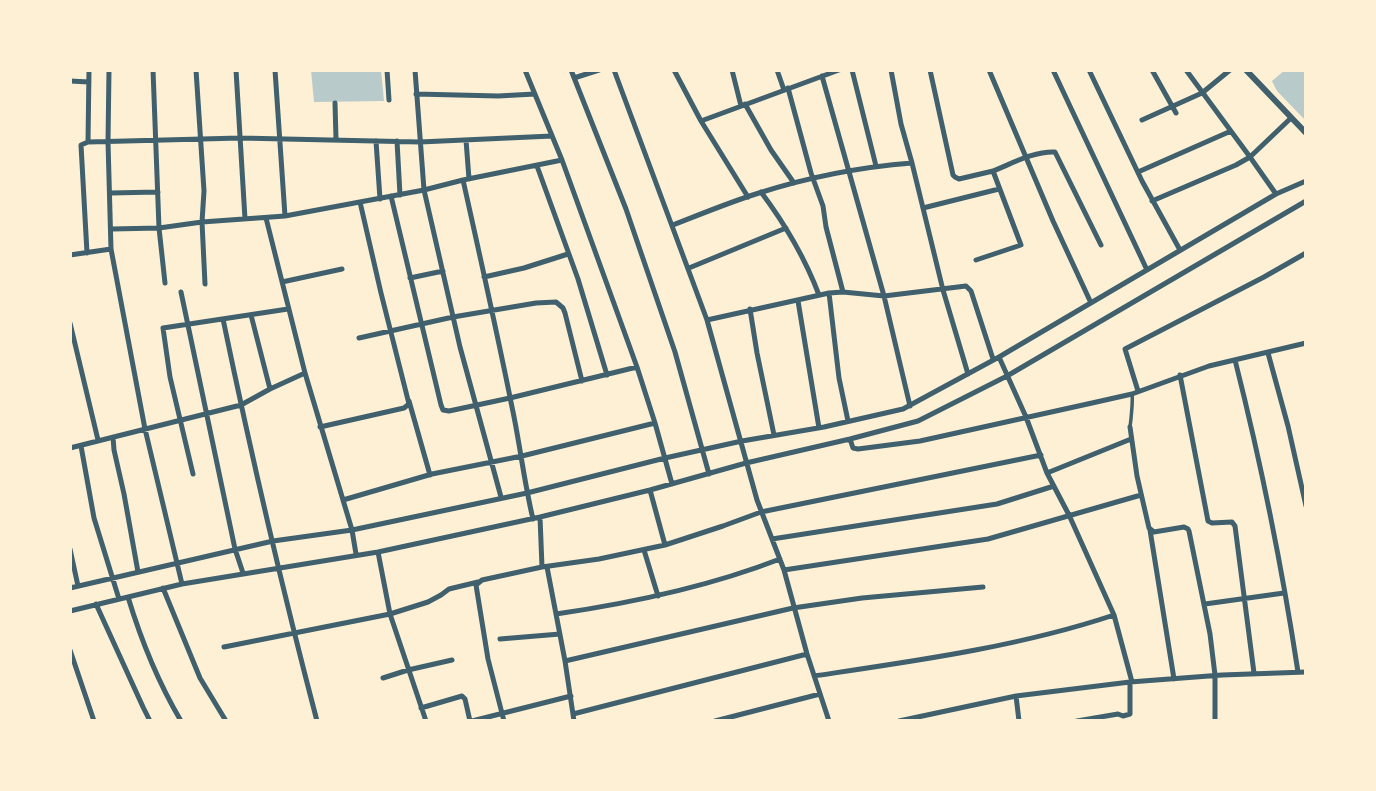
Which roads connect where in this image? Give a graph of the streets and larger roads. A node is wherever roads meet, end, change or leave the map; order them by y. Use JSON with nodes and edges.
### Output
{"nodes":[{"id":1,"x":89,"y":70,"type":"edge"},
{"id":2,"x":109,"y":70,"type":"edge"},
{"id":3,"x":153,"y":70,"type":"edge"},
{"id":4,"x":196,"y":70,"type":"edge"},
{"id":5,"x":236,"y":70,"type":"edge"},
{"id":6,"x":275,"y":70,"type":"edge"},
{"id":7,"x":387,"y":70,"type":"edge"},
{"id":8,"x":415,"y":70,"type":"edge"},
{"id":9,"x":524,"y":70,"type":"edge"},
{"id":10,"x":570,"y":70,"type":"edge"},
{"id":11,"x":599,"y":70,"type":"edge"},
{"id":12,"x":614,"y":70,"type":"edge"},
{"id":13,"x":674,"y":70,"type":"edge"},
{"id":14,"x":732,"y":70,"type":"edge"},
{"id":15,"x":778,"y":70,"type":"edge"},
{"id":16,"x":839,"y":70,"type":"edge"},
{"id":17,"x":852,"y":70,"type":"edge"},
{"id":18,"x":891,"y":70,"type":"edge"},
{"id":19,"x":930,"y":70,"type":"edge"},
{"id":20,"x":989,"y":70,"type":"edge"},
{"id":21,"x":1053,"y":70,"type":"edge"},
{"id":22,"x":1089,"y":70,"type":"edge"},
{"id":23,"x":1153,"y":70,"type":"edge"},
{"id":24,"x":1186,"y":70,"type":"edge"},
{"id":25,"x":1230,"y":70,"type":"edge"},
{"id":26,"x":1246,"y":70,"type":"edge"},
{"id":27,"x":822,"y":76,"type":"junction"},
{"id":28,"x":574,"y":78,"type":"junction"},
{"id":29,"x":70,"y":81,"type":"edge"},
{"id":30,"x":89,"y":82,"type":"junction"},
{"id":31,"x":786,"y":89,"type":"junction"},
{"id":32,"x":1202,"y":93,"type":"junction"},
{"id":33,"x":416,"y":94,"type":"junction"},
{"id":34,"x":535,"y":94,"type":"junction"},
{"id":35,"x":388,"y":100,"type":"dead end"},
{"id":36,"x":335,"y":103,"type":"dead end"},
{"id":37,"x":743,"y":105,"type":"junction"},
{"id":38,"x":1172,"y":106,"type":"junction"},
{"id":39,"x":1176,"y":113,"type":"dead end"},
{"id":40,"x":1291,"y":118,"type":"junction"},
{"id":41,"x":1142,"y":120,"type":"dead end"},
{"id":42,"x":701,"y":121,"type":"junction"},
{"id":43,"x":1231,"y":131,"type":"junction"},
{"id":44,"x":1306,"y":133,"type":"edge"},
{"id":45,"x":552,"y":135,"type":"junction"},
{"id":46,"x":240,"y":138,"type":"junction"},
{"id":47,"x":200,"y":139,"type":"junction"},
{"id":48,"x":280,"y":139,"type":"junction"},
{"id":49,"x":336,"y":139,"type":"junction"},
{"id":50,"x":466,"y":140,"type":"junction"},
{"id":51,"x":156,"y":141,"type":"junction"},
{"id":52,"x":376,"y":141,"type":"junction"},
{"id":53,"x":397,"y":141,"type":"junction"},
{"id":54,"x":89,"y":142,"type":"junction"},
{"id":55,"x":108,"y":142,"type":"junction"},
{"id":56,"x":420,"y":142,"type":"junction"},
{"id":57,"x":1251,"y":157,"type":"junction"},
{"id":58,"x":1026,"y":159,"type":"junction"},
{"id":59,"x":562,"y":160,"type":"junction"},
{"id":60,"x":912,"y":163,"type":"junction"},
{"id":61,"x":537,"y":166,"type":"junction"},
{"id":62,"x":876,"y":166,"type":"junction"},
{"id":63,"x":849,"y":171,"type":"junction"},
{"id":64,"x":993,"y":172,"type":"junction"},
{"id":65,"x":1138,"y":172,"type":"junction"},
{"id":66,"x":813,"y":178,"type":"junction"},
{"id":67,"x":466,"y":180,"type":"junction"},
{"id":68,"x":1306,"y":181,"type":"edge"},
{"id":69,"x":794,"y":183,"type":"junction"},
{"id":70,"x":999,"y":189,"type":"junction"},
{"id":71,"x":424,"y":190,"type":"junction"},
{"id":72,"x":158,"y":192,"type":"junction"},
{"id":73,"x":761,"y":192,"type":"junction"},
{"id":74,"x":111,"y":193,"type":"junction"},
{"id":75,"x":1276,"y":194,"type":"junction"},
{"id":76,"x":400,"y":195,"type":"junction"},
{"id":77,"x":391,"y":196,"type":"junction"},
{"id":78,"x":748,"y":197,"type":"junction"},
{"id":79,"x":380,"y":199,"type":"junction"},
{"id":80,"x":1152,"y":201,"type":"junction"},
{"id":81,"x":1306,"y":201,"type":"edge"},
{"id":82,"x":360,"y":202,"type":"junction"},
{"id":83,"x":923,"y":208,"type":"junction"},
{"id":84,"x":285,"y":216,"type":"junction"},
{"id":85,"x":267,"y":218,"type":"junction"},
{"id":86,"x":244,"y":219,"type":"junction"},
{"id":87,"x":202,"y":222,"type":"junction"},
{"id":88,"x":673,"y":225,"type":"junction"},
{"id":89,"x":159,"y":228,"type":"junction"},
{"id":90,"x":786,"y":228,"type":"junction"},
{"id":91,"x":112,"y":229,"type":"junction"},
{"id":92,"x":1101,"y":245,"type":"dead end"},
{"id":93,"x":111,"y":250,"type":"junction"},
{"id":94,"x":1180,"y":250,"type":"junction"},
{"id":95,"x":87,"y":253,"type":"junction"},
{"id":96,"x":1306,"y":253,"type":"edge"},
{"id":97,"x":568,"y":254,"type":"junction"},
{"id":98,"x":70,"y":255,"type":"edge"},
{"id":99,"x":976,"y":260,"type":"dead end"},
{"id":100,"x":688,"y":268,"type":"junction"},
{"id":101,"x":342,"y":269,"type":"dead end"},
{"id":102,"x":1147,"y":270,"type":"junction"},
{"id":103,"x":443,"y":271,"type":"junction"},
{"id":104,"x":484,"y":277,"type":"junction"},
{"id":105,"x":410,"y":278,"type":"junction"},
{"id":106,"x":282,"y":282,"type":"junction"},
{"id":107,"x":165,"y":283,"type":"dead end"},
{"id":108,"x":205,"y":284,"type":"dead end"},
{"id":109,"x":943,"y":290,"type":"junction"},
{"id":110,"x":181,"y":292,"type":"dead end"},
{"id":111,"x":844,"y":292,"type":"junction"},
{"id":112,"x":829,"y":293,"type":"junction"},
{"id":113,"x":819,"y":295,"type":"junction"},
{"id":114,"x":884,"y":296,"type":"junction"},
{"id":115,"x":798,"y":301,"type":"junction"},
{"id":116,"x":1091,"y":303,"type":"junction"},
{"id":117,"x":288,"y":309,"type":"junction"},
{"id":118,"x":750,"y":309,"type":"junction"},
{"id":119,"x":491,"y":311,"type":"junction"},
{"id":120,"x":251,"y":315,"type":"junction"},
{"id":121,"x":453,"y":317,"type":"junction"},
{"id":122,"x":223,"y":319,"type":"junction"},
{"id":123,"x":707,"y":320,"type":"junction"},
{"id":124,"x":70,"y":323,"type":"edge"},
{"id":125,"x":188,"y":324,"type":"junction"},
{"id":126,"x":422,"y":324,"type":"junction"},
{"id":127,"x":390,"y":331,"type":"junction"},
{"id":128,"x":359,"y":338,"type":"dead end"},
{"id":129,"x":1306,"y":343,"type":"edge"},
{"id":130,"x":1268,"y":353,"type":"junction"},
{"id":131,"x":996,"y":358,"type":"junction"},
{"id":132,"x":1235,"y":360,"type":"junction"},
{"id":133,"x":637,"y":367,"type":"junction"},
{"id":134,"x":304,"y":373,"type":"junction"},
{"id":135,"x":968,"y":374,"type":"junction"},
{"id":136,"x":607,"y":375,"type":"junction"},
{"id":137,"x":1180,"y":375,"type":"junction"},
{"id":138,"x":1007,"y":376,"type":"junction"},
{"id":139,"x":582,"y":381,"type":"junction"},
{"id":140,"x":270,"y":389,"type":"junction"},
{"id":141,"x":1135,"y":392,"type":"junction"},
{"id":142,"x":510,"y":398,"type":"junction"},
{"id":143,"x":409,"y":401,"type":"junction"},
{"id":144,"x":241,"y":405,"type":"junction"},
{"id":145,"x":475,"y":405,"type":"junction"},
{"id":146,"x":910,"y":406,"type":"junction"},
{"id":147,"x":206,"y":414,"type":"junction"},
{"id":148,"x":1026,"y":417,"type":"junction"},
{"id":149,"x":848,"y":421,"type":"junction"},
{"id":150,"x":180,"y":422,"type":"junction"},
{"id":151,"x":655,"y":423,"type":"junction"},
{"id":152,"x":320,"y":427,"type":"junction"},
{"id":153,"x":1130,"y":427,"type":"joint"},
{"id":154,"x":819,"y":428,"type":"junction"},
{"id":155,"x":145,"y":429,"type":"junction"},
{"id":156,"x":774,"y":435,"type":"junction"},
{"id":157,"x":113,"y":437,"type":"junction"},
{"id":158,"x":850,"y":439,"type":"junction"},
{"id":159,"x":1131,"y":439,"type":"junction"},
{"id":160,"x":98,"y":440,"type":"junction"},
{"id":161,"x":742,"y":441,"type":"junction"},
{"id":162,"x":81,"y":446,"type":"junction"},
{"id":163,"x":70,"y":448,"type":"edge"},
{"id":164,"x":702,"y":450,"type":"junction"},
{"id":165,"x":1041,"y":455,"type":"junction"},
{"id":166,"x":522,"y":456,"type":"junction"},
{"id":167,"x":666,"y":458,"type":"junction"},
{"id":168,"x":491,"y":461,"type":"junction"},
{"id":169,"x":746,"y":463,"type":"junction"},
{"id":170,"x":1306,"y":465,"type":"edge"},
{"id":171,"x":1297,"y":466,"type":"junction"},
{"id":172,"x":1047,"y":473,"type":"junction"},
{"id":173,"x":193,"y":474,"type":"dead end"},
{"id":174,"x":709,"y":474,"type":"junction"},
{"id":175,"x":430,"y":475,"type":"junction"},
{"id":176,"x":672,"y":484,"type":"junction"},
{"id":177,"x":1054,"y":486,"type":"junction"},
{"id":178,"x":650,"y":490,"type":"junction"},
{"id":179,"x":527,"y":495,"type":"junction"},
{"id":180,"x":1141,"y":495,"type":"junction"},
{"id":181,"x":501,"y":498,"type":"junction"},
{"id":182,"x":343,"y":500,"type":"junction"},
{"id":183,"x":1306,"y":506,"type":"edge"},
{"id":184,"x":761,"y":512,"type":"junction"},
{"id":185,"x":1069,"y":516,"type":"junction"},
{"id":186,"x":536,"y":518,"type":"junction"},
{"id":187,"x":1150,"y":530,"type":"junction"},
{"id":188,"x":353,"y":532,"type":"junction"},
{"id":189,"x":772,"y":539,"type":"junction"},
{"id":190,"x":273,"y":541,"type":"junction"},
{"id":191,"x":665,"y":545,"type":"junction"},
{"id":192,"x":70,"y":549,"type":"edge"},
{"id":193,"x":235,"y":549,"type":"junction"},
{"id":194,"x":644,"y":550,"type":"junction"},
{"id":195,"x":378,"y":552,"type":"junction"},
{"id":196,"x":356,"y":554,"type":"junction"},
{"id":197,"x":780,"y":559,"type":"junction"},
{"id":198,"x":178,"y":563,"type":"junction"},
{"id":199,"x":279,"y":567,"type":"junction"},
{"id":200,"x":545,"y":567,"type":"junction"},
{"id":201,"x":784,"y":570,"type":"junction"},
{"id":202,"x":138,"y":572,"type":"junction"},
{"id":203,"x":243,"y":573,"type":"junction"},
{"id":204,"x":478,"y":582,"type":"junction"},
{"id":205,"x":114,"y":583,"type":"junction"},
{"id":206,"x":183,"y":584,"type":"junction"},
{"id":207,"x":78,"y":586,"type":"junction"},
{"id":208,"x":70,"y":587,"type":"edge"},
{"id":209,"x":983,"y":587,"type":"dead end"},
{"id":210,"x":163,"y":588,"type":"junction"},
{"id":211,"x":1284,"y":593,"type":"junction"},
{"id":212,"x":658,"y":596,"type":"junction"},
{"id":213,"x":128,"y":597,"type":"junction"},
{"id":214,"x":1245,"y":598,"type":"junction"},
{"id":215,"x":119,"y":599,"type":"junction"},
{"id":216,"x":96,"y":604,"type":"junction"},
{"id":217,"x":1205,"y":604,"type":"junction"},
{"id":218,"x":793,"y":608,"type":"junction"},
{"id":219,"x":70,"y":611,"type":"edge"},
{"id":220,"x":390,"y":614,"type":"junction"},
{"id":221,"x":556,"y":614,"type":"junction"},
{"id":222,"x":1114,"y":615,"type":"junction"},
{"id":223,"x":294,"y":634,"type":"junction"},
{"id":224,"x":560,"y":634,"type":"junction"},
{"id":225,"x":500,"y":639,"type":"dead end"},
{"id":226,"x":224,"y":647,"type":"dead end"},
{"id":227,"x":70,"y":650,"type":"edge"},
{"id":228,"x":807,"y":654,"type":"junction"},
{"id":229,"x":452,"y":660,"type":"dead end"},
{"id":230,"x":565,"y":661,"type":"junction"},
{"id":231,"x":408,"y":670,"type":"junction"},
{"id":232,"x":1298,"y":672,"type":"junction"},
{"id":233,"x":1306,"y":672,"type":"edge"},
{"id":234,"x":1254,"y":673,"type":"junction"},
{"id":235,"x":1215,"y":675,"type":"junction"},
{"id":236,"x":814,"y":676,"type":"junction"},
{"id":237,"x":383,"y":678,"type":"dead end"},
{"id":238,"x":1174,"y":679,"type":"junction"},
{"id":239,"x":1131,"y":682,"type":"junction"},
{"id":240,"x":820,"y":694,"type":"junction"},
{"id":241,"x":571,"y":696,"type":"junction"},
{"id":242,"x":1016,"y":696,"type":"junction"},
{"id":243,"x":421,"y":708,"type":"junction"},
{"id":244,"x":502,"y":713,"type":"junction"},
{"id":245,"x":573,"y":714,"type":"junction"},
{"id":246,"x":1125,"y":718,"type":"edge"},
{"id":247,"x":94,"y":721,"type":"edge"},
{"id":248,"x":150,"y":721,"type":"edge"},
{"id":249,"x":181,"y":721,"type":"edge"},
{"id":250,"x":226,"y":721,"type":"edge"},
{"id":251,"x":317,"y":721,"type":"edge"},
{"id":252,"x":426,"y":721,"type":"edge"},
{"id":253,"x":471,"y":721,"type":"edge"},
{"id":254,"x":504,"y":721,"type":"edge"},
{"id":255,"x":574,"y":721,"type":"edge"},
{"id":256,"x":715,"y":721,"type":"edge"},
{"id":257,"x":830,"y":721,"type":"edge"},
{"id":258,"x":899,"y":721,"type":"edge"},
{"id":259,"x":1019,"y":721,"type":"edge"},
{"id":260,"x":1077,"y":721,"type":"edge"},
{"id":261,"x":1207,"y":721,"type":"edge"},
{"id":262,"x":1215,"y":721,"type":"edge"}],
"edges":[{"from":1,"to":30,"type":"street"},
{"from":2,"to":55,"type":"street"},
{"from":3,"to":51,"type":"street"},
{"from":4,"to":47,"type":"street"},
{"from":5,"to":46,"type":"street"},
{"from":6,"to":48,"type":"street"},
{"from":7,"to":35,"type":"street"},
{"from":8,"to":33,"type":"street"},
{"from":9,"to":34,"type":"street"},
{"from":10,"to":28,"type":"street"},
{"from":11,"to":28,"type":"street"},
{"from":12,"to":88,"type":"street"},
{"from":13,"to":42,"type":"street"},
{"from":14,"to":37,"type":"street"},
{"from":15,"to":31,"type":"street"},
{"from":16,"to":27,"type":"street"},
{"from":17,"to":62,"type":"street"},
{"from":18,"to":60,"type":"street"},
{"from":19,"to":64,"type":"street"},
{"from":20,"to":58,"type":"street"},
{"from":21,"to":102,"type":"street"},
{"from":22,"to":65,"type":"street"},
{"from":23,"to":38,"type":"street"},
{"from":24,"to":32,"type":"street"},
{"from":25,"to":32,"type":"street"},
{"from":26,"to":40,"type":"street"},
{"from":27,"to":31,"type":"street"},
{"from":27,"to":63,"type":"street"},
{"from":28,"to":164,"type":"street"},
{"from":29,"to":30,"type":"street"},
{"from":30,"to":54,"type":"street"},
{"from":31,"to":37,"type":"street"},
{"from":31,"to":66,"type":"street"},
{"from":32,"to":38,"type":"street"},
{"from":32,"to":43,"type":"street"},
{"from":33,"to":34,"type":"street"},
{"from":33,"to":56,"type":"street"},
{"from":34,"to":45,"type":"street"},
{"from":36,"to":49,"type":"street"},
{"from":37,"to":42,"type":"street"},
{"from":37,"to":69,"type":"street"},
{"from":38,"to":39,"type":"street"},
{"from":38,"to":41,"type":"street"},
{"from":40,"to":44,"type":"street"},
{"from":40,"to":57,"type":"street"},
{"from":42,"to":78,"type":"street"},
{"from":43,"to":57,"type":"street"},
{"from":43,"to":65,"type":"street"},
{"from":45,"to":50,"type":"street"},
{"from":45,"to":59,"type":"street"},
{"from":46,"to":47,"type":"street"},
{"from":46,"to":48,"type":"street"},
{"from":46,"to":86,"type":"street"},
{"from":47,"to":51,"type":"street"},
{"from":47,"to":87,"type":"street"},
{"from":48,"to":49,"type":"street"},
{"from":48,"to":84,"type":"street"},
{"from":49,"to":52,"type":"street"},
{"from":50,"to":56,"type":"street"},
{"from":50,"to":67,"type":"street"},
{"from":51,"to":55,"type":"street"},
{"from":51,"to":72,"type":"street"},
{"from":52,"to":53,"type":"street"},
{"from":52,"to":79,"type":"street"},
{"from":53,"to":56,"type":"street"},
{"from":53,"to":76,"type":"street"},
{"from":54,"to":55,"type":"street"},
{"from":54,"to":95,"type":"street"},
{"from":55,"to":74,"type":"street"},
{"from":56,"to":71,"type":"street"},
{"from":57,"to":75,"type":"street"},
{"from":57,"to":80,"type":"street"},
{"from":58,"to":64,"type":"street"},
{"from":58,"to":92,"type":"street"},
{"from":58,"to":116,"type":"street"},
{"from":59,"to":61,"type":"street"},
{"from":59,"to":133,"type":"street"},
{"from":60,"to":62,"type":"street"},
{"from":60,"to":83,"type":"street"},
{"from":61,"to":67,"type":"street"},
{"from":61,"to":97,"type":"street"},
{"from":62,"to":63,"type":"street"},
{"from":63,"to":66,"type":"street"},
{"from":63,"to":114,"type":"street"},
{"from":64,"to":70,"type":"street"},
{"from":65,"to":80,"type":"street"},
{"from":66,"to":69,"type":"street"},
{"from":66,"to":111,"type":"street"},
{"from":67,"to":71,"type":"street"},
{"from":67,"to":104,"type":"street"},
{"from":68,"to":75,"type":"street"},
{"from":69,"to":73,"type":"street"},
{"from":70,"to":83,"type":"street"},
{"from":70,"to":99,"type":"street"},
{"from":71,"to":76,"type":"street"},
{"from":71,"to":103,"type":"street"},
{"from":72,"to":74,"type":"street"},
{"from":72,"to":89,"type":"street"},
{"from":73,"to":78,"type":"street"},
{"from":73,"to":90,"type":"street"},
{"from":74,"to":91,"type":"street"},
{"from":75,"to":94,"type":"street"},
{"from":76,"to":77,"type":"street"},
{"from":77,"to":79,"type":"street"},
{"from":77,"to":105,"type":"street"},
{"from":78,"to":88,"type":"street"},
{"from":79,"to":82,"type":"street"},
{"from":80,"to":94,"type":"street"},
{"from":81,"to":138,"type":"street"},
{"from":82,"to":84,"type":"street"},
{"from":82,"to":127,"type":"street"},
{"from":83,"to":109,"type":"street"},
{"from":84,"to":85,"type":"street"},
{"from":85,"to":86,"type":"street"},
{"from":85,"to":106,"type":"street"},
{"from":86,"to":87,"type":"street"},
{"from":87,"to":89,"type":"street"},
{"from":87,"to":108,"type":"street"},
{"from":88,"to":100,"type":"street"},
{"from":89,"to":91,"type":"street"},
{"from":89,"to":107,"type":"street"},
{"from":90,"to":100,"type":"street"},
{"from":90,"to":113,"type":"street"},
{"from":91,"to":93,"type":"street"},
{"from":93,"to":95,"type":"street"},
{"from":93,"to":155,"type":"street"},
{"from":94,"to":102,"type":"street"},
{"from":95,"to":98,"type":"street"},
{"from":96,"to":141,"type":"street"},
{"from":97,"to":104,"type":"street"},
{"from":97,"to":136,"type":"street"},
{"from":100,"to":123,"type":"street"},
{"from":101,"to":106,"type":"street"},
{"from":102,"to":116,"type":"street"},
{"from":103,"to":105,"type":"street"},
{"from":103,"to":121,"type":"street"},
{"from":104,"to":119,"type":"street"},
{"from":105,"to":126,"type":"street"},
{"from":106,"to":117,"type":"street"},
{"from":109,"to":114,"type":"street"},
{"from":109,"to":131,"type":"street"},
{"from":109,"to":135,"type":"street"},
{"from":110,"to":125,"type":"street"},
{"from":111,"to":112,"type":"street"},
{"from":111,"to":114,"type":"street"},
{"from":112,"to":113,"type":"street"},
{"from":112,"to":149,"type":"street"},
{"from":113,"to":115,"type":"street"},
{"from":114,"to":146,"type":"street"},
{"from":115,"to":118,"type":"street"},
{"from":115,"to":154,"type":"street"},
{"from":116,"to":131,"type":"street"},
{"from":117,"to":120,"type":"street"},
{"from":117,"to":134,"type":"street"},
{"from":118,"to":123,"type":"street"},
{"from":118,"to":156,"type":"street"},
{"from":119,"to":121,"type":"street"},
{"from":119,"to":139,"type":"street"},
{"from":119,"to":142,"type":"street"},
{"from":120,"to":122,"type":"street"},
{"from":120,"to":140,"type":"street"},
{"from":121,"to":126,"type":"street"},
{"from":121,"to":145,"type":"street"},
{"from":122,"to":125,"type":"street"},
{"from":122,"to":144,"type":"street"},
{"from":123,"to":161,"type":"street"},
{"from":124,"to":160,"type":"street"},
{"from":125,"to":147,"type":"street"},
{"from":125,"to":150,"type":"street"},
{"from":126,"to":127,"type":"street"},
{"from":126,"to":145,"type":"street"},
{"from":127,"to":128,"type":"street"},
{"from":127,"to":143,"type":"street"},
{"from":129,"to":130,"type":"street"},
{"from":130,"to":132,"type":"street"},
{"from":130,"to":171,"type":"street"},
{"from":131,"to":135,"type":"street"},
{"from":131,"to":138,"type":"street"},
{"from":132,"to":137,"type":"street"},
{"from":132,"to":211,"type":"street"},
{"from":133,"to":136,"type":"street"},
{"from":133,"to":151,"type":"street"},
{"from":134,"to":140,"type":"street"},
{"from":134,"to":152,"type":"street"},
{"from":135,"to":146,"type":"street"},
{"from":136,"to":139,"type":"street"},
{"from":137,"to":141,"type":"street"},
{"from":137,"to":214,"type":"street"},
{"from":138,"to":148,"type":"street"},
{"from":138,"to":158,"type":"street"},
{"from":139,"to":142,"type":"street"},
{"from":140,"to":144,"type":"street"},
{"from":141,"to":148,"type":"street"},
{"from":141,"to":153,"type":"street"},
{"from":142,"to":145,"type":"street"},
{"from":142,"to":166,"type":"street"},
{"from":143,"to":152,"type":"street"},
{"from":143,"to":175,"type":"street"},
{"from":144,"to":147,"type":"street"},
{"from":144,"to":190,"type":"street"},
{"from":145,"to":168,"type":"street"},
{"from":146,"to":149,"type":"street"},
{"from":147,"to":150,"type":"street"},
{"from":147,"to":193,"type":"street"},
{"from":148,"to":158,"type":"street"},
{"from":148,"to":165,"type":"street"},
{"from":149,"to":154,"type":"street"},
{"from":150,"to":155,"type":"street"},
{"from":150,"to":173,"type":"street"},
{"from":151,"to":166,"type":"street"},
{"from":151,"to":167,"type":"street"},
{"from":152,"to":182,"type":"street"},
{"from":153,"to":159,"type":"street"},
{"from":154,"to":156,"type":"street"},
{"from":155,"to":157,"type":"street"},
{"from":155,"to":198,"type":"street"},
{"from":156,"to":161,"type":"street"},
{"from":157,"to":160,"type":"street"},
{"from":157,"to":202,"type":"street"},
{"from":158,"to":169,"type":"street"},
{"from":159,"to":172,"type":"street"},
{"from":159,"to":180,"type":"street"},
{"from":160,"to":162,"type":"street"},
{"from":161,"to":164,"type":"street"},
{"from":161,"to":169,"type":"street"},
{"from":162,"to":163,"type":"street"},
{"from":162,"to":205,"type":"street"},
{"from":164,"to":167,"type":"street"},
{"from":164,"to":174,"type":"street"},
{"from":165,"to":172,"type":"street"},
{"from":165,"to":184,"type":"street"},
{"from":166,"to":168,"type":"street"},
{"from":166,"to":179,"type":"street"},
{"from":167,"to":176,"type":"street"},
{"from":167,"to":179,"type":"street"},
{"from":168,"to":175,"type":"street"},
{"from":168,"to":181,"type":"street"},
{"from":169,"to":174,"type":"street"},
{"from":169,"to":184,"type":"street"},
{"from":170,"to":171,"type":"street"},
{"from":171,"to":183,"type":"street"},
{"from":172,"to":177,"type":"street"},
{"from":174,"to":176,"type":"street"},
{"from":175,"to":182,"type":"street"},
{"from":176,"to":178,"type":"street"},
{"from":177,"to":185,"type":"street"},
{"from":177,"to":189,"type":"street"},
{"from":178,"to":186,"type":"street"},
{"from":178,"to":191,"type":"street"},
{"from":179,"to":181,"type":"street"},
{"from":179,"to":186,"type":"street"},
{"from":180,"to":185,"type":"street"},
{"from":180,"to":187,"type":"street"},
{"from":181,"to":188,"type":"street"},
{"from":182,"to":188,"type":"street"},
{"from":184,"to":189,"type":"street"},
{"from":184,"to":191,"type":"street"},
{"from":185,"to":201,"type":"street"},
{"from":185,"to":222,"type":"street"},
{"from":186,"to":195,"type":"street"},
{"from":186,"to":200,"type":"street"},
{"from":187,"to":217,"type":"street"},
{"from":187,"to":238,"type":"street"},
{"from":188,"to":190,"type":"street"},
{"from":188,"to":196,"type":"street"},
{"from":189,"to":197,"type":"street"},
{"from":190,"to":193,"type":"street"},
{"from":190,"to":199,"type":"street"},
{"from":191,"to":194,"type":"street"},
{"from":192,"to":207,"type":"street"},
{"from":193,"to":198,"type":"street"},
{"from":193,"to":203,"type":"street"},
{"from":194,"to":200,"type":"street"},
{"from":194,"to":212,"type":"street"},
{"from":195,"to":196,"type":"street"},
{"from":195,"to":220,"type":"street"},
{"from":196,"to":199,"type":"street"},
{"from":197,"to":201,"type":"street"},
{"from":197,"to":212,"type":"street"},
{"from":198,"to":202,"type":"street"},
{"from":198,"to":206,"type":"street"},
{"from":199,"to":203,"type":"street"},
{"from":199,"to":223,"type":"street"},
{"from":200,"to":204,"type":"street"},
{"from":200,"to":221,"type":"street"},
{"from":201,"to":218,"type":"street"},
{"from":202,"to":205,"type":"street"},
{"from":203,"to":206,"type":"street"},
{"from":204,"to":220,"type":"street"},
{"from":204,"to":244,"type":"street"},
{"from":205,"to":207,"type":"street"},
{"from":205,"to":215,"type":"street"},
{"from":206,"to":210,"type":"street"},
{"from":207,"to":208,"type":"street"},
{"from":209,"to":218,"type":"street"},
{"from":210,"to":213,"type":"street"},
{"from":210,"to":250,"type":"street"},
{"from":211,"to":214,"type":"street"},
{"from":211,"to":232,"type":"street"},
{"from":212,"to":221,"type":"street"},
{"from":213,"to":215,"type":"street"},
{"from":213,"to":249,"type":"street"},
{"from":214,"to":217,"type":"street"},
{"from":214,"to":234,"type":"street"},
{"from":215,"to":216,"type":"street"},
{"from":216,"to":219,"type":"street"},
{"from":216,"to":248,"type":"street"},
{"from":217,"to":235,"type":"street"},
{"from":218,"to":228,"type":"street"},
{"from":218,"to":230,"type":"street"},
{"from":220,"to":223,"type":"street"},
{"from":220,"to":231,"type":"street"},
{"from":221,"to":224,"type":"street"},
{"from":222,"to":236,"type":"street"},
{"from":222,"to":239,"type":"street"},
{"from":223,"to":226,"type":"street"},
{"from":223,"to":251,"type":"street"},
{"from":224,"to":225,"type":"street"},
{"from":224,"to":230,"type":"street"},
{"from":227,"to":247,"type":"street"},
{"from":228,"to":236,"type":"street"},
{"from":228,"to":245,"type":"street"},
{"from":229,"to":231,"type":"street"},
{"from":230,"to":241,"type":"street"},
{"from":231,"to":237,"type":"street"},
{"from":231,"to":243,"type":"street"},
{"from":232,"to":233,"type":"street"},
{"from":232,"to":234,"type":"street"},
{"from":234,"to":235,"type":"street"},
{"from":235,"to":238,"type":"street"},
{"from":235,"to":262,"type":"street"},
{"from":236,"to":240,"type":"street"},
{"from":238,"to":239,"type":"street"},
{"from":239,"to":242,"type":"street"},
{"from":239,"to":246,"type":"street"},
{"from":240,"to":256,"type":"street"},
{"from":240,"to":257,"type":"street"},
{"from":241,"to":244,"type":"street"},
{"from":241,"to":245,"type":"street"},
{"from":242,"to":258,"type":"street"},
{"from":242,"to":259,"type":"street"},
{"from":243,"to":252,"type":"street"},
{"from":243,"to":253,"type":"street"},
{"from":244,"to":253,"type":"street"},
{"from":244,"to":254,"type":"street"},
{"from":245,"to":255,"type":"street"},
{"from":246,"to":260,"type":"street"},
{"from":261,"to":262,"type":"street"}]}
